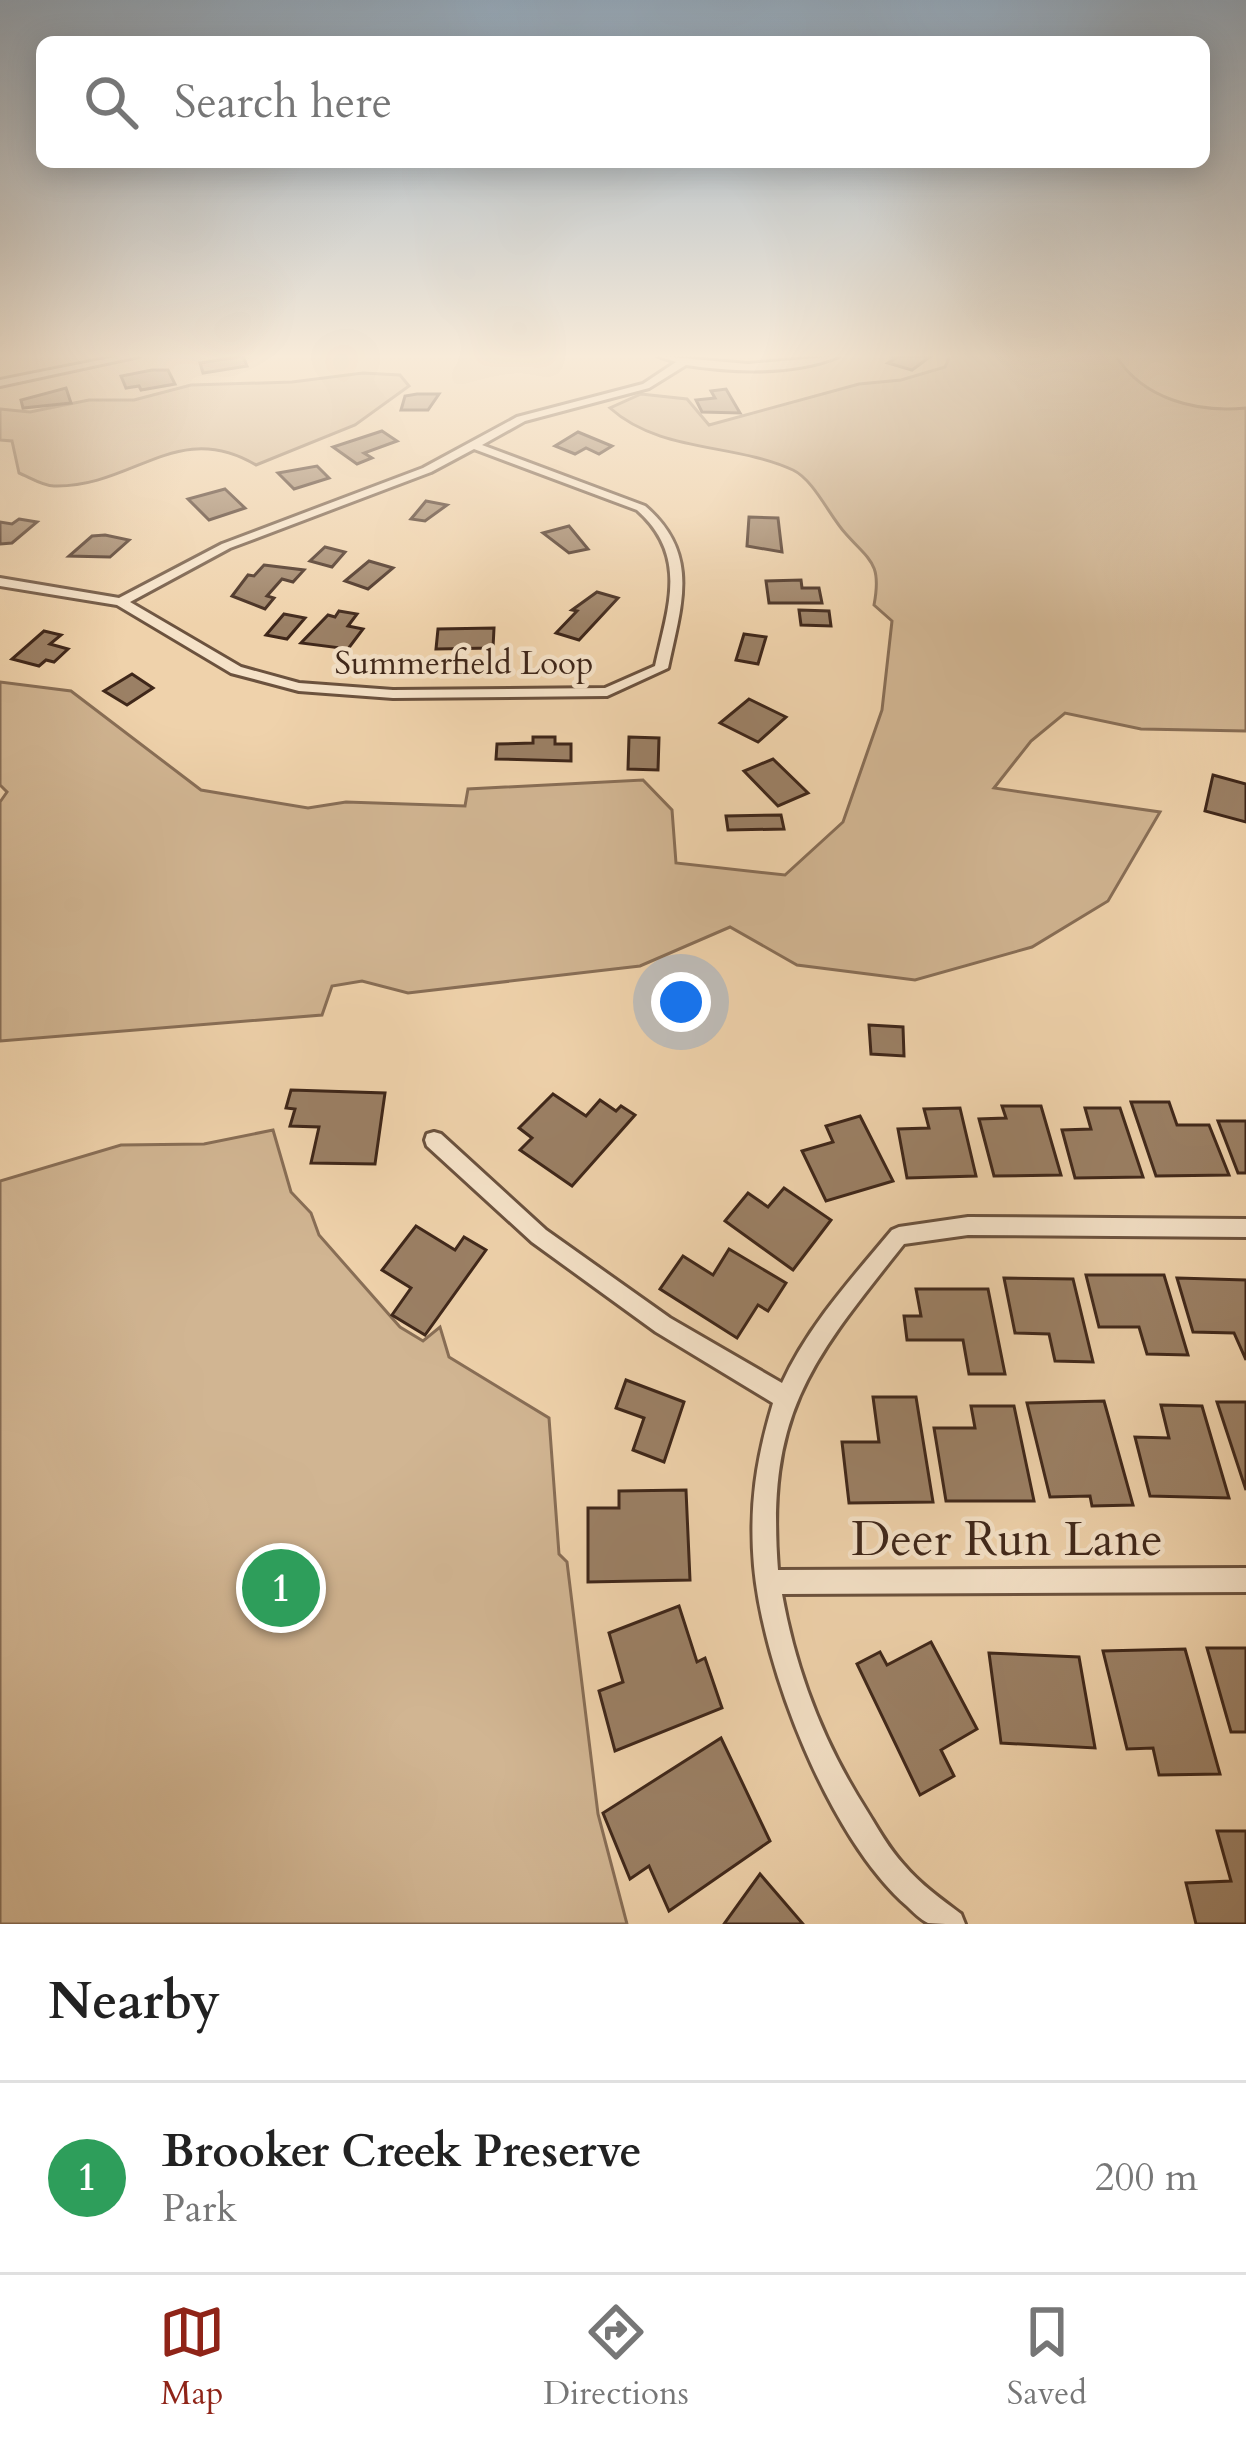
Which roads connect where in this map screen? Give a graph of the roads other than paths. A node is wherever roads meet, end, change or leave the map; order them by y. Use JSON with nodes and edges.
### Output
{"nodes":[{"id":1,"x":473,"y":446,"type":"joint"},
{"id":2,"x":0,"y":582,"type":"edge"},
{"id":3,"x":121,"y":602,"type":"junction"},
{"id":4,"x":434,"y":1141,"type":"dead end"},
{"id":5,"x":1246,"y":1228,"type":"edge"},
{"id":6,"x":786,"y":1398,"type":"junction"},
{"id":7,"x":1246,"y":1580,"type":"edge"},
{"id":8,"x":768,"y":1582,"type":"junction"},
{"id":9,"x":951,"y":1924,"type":"edge"}],
"edges":[{"from":1,"to":3,"type":"street"},
{"from":1,"to":3,"type":"street","name":"Summerfield Loop"},
{"from":2,"to":3,"type":"street","name":"Summerfield Loop"},
{"from":4,"to":6,"type":"street"},
{"from":5,"to":6,"type":"street"},
{"from":6,"to":8,"type":"street"},
{"from":7,"to":8,"type":"street","name":"Deer Run Lane"},
{"from":8,"to":9,"type":"street"}]}
